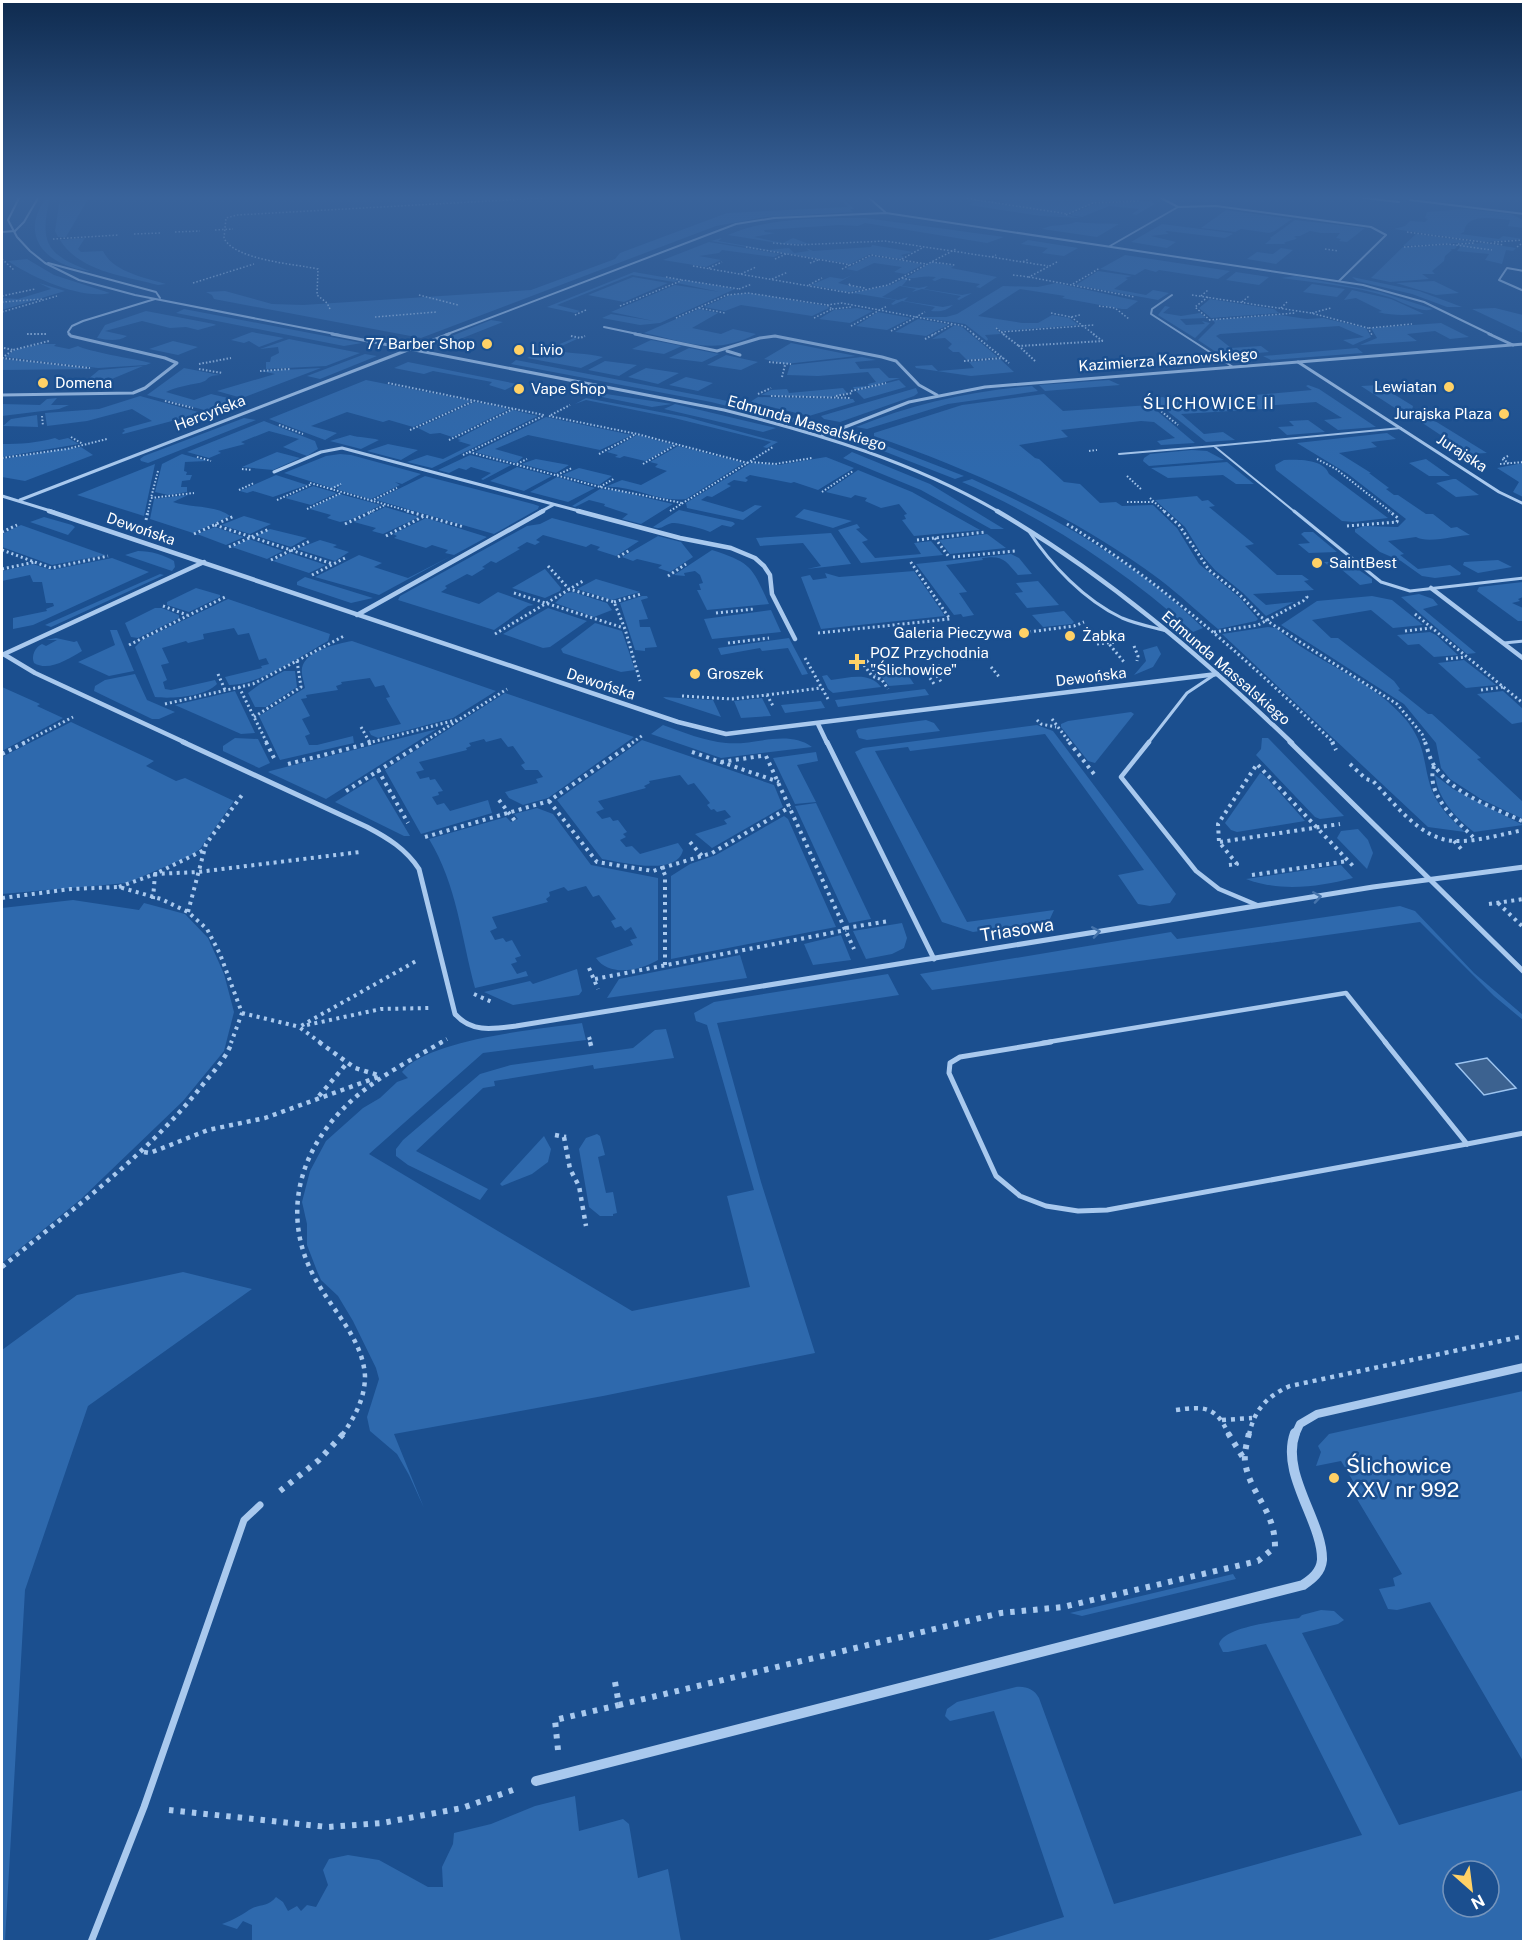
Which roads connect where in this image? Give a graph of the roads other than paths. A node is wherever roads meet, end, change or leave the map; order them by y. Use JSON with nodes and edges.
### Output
{"nodes":[{"id":1,"x":112,"y":289,"type":"edge"},
{"id":2,"x":144,"y":289,"type":"edge"},
{"id":3,"x":562,"y":289,"type":"edge"},
{"id":4,"x":1380,"y":289,"type":"edge"},
{"id":5,"x":1172,"y":295,"type":"dead end"},
{"id":6,"x":160,"y":298,"type":"junction"},
{"id":7,"x":604,"y":327,"type":"dead end"},
{"id":8,"x":1524,"y":344,"type":"edge"},
{"id":9,"x":1513,"y":345,"type":"junction"},
{"id":10,"x":409,"y":348,"type":"junction"},
{"id":11,"x":726,"y":350,"type":"junction"},
{"id":12,"x":740,"y":355,"type":"dead end"},
{"id":13,"x":1297,"y":362,"type":"junction"},
{"id":14,"x":1233,"y":367,"type":"junction"},
{"id":15,"x":2,"y":395,"type":"edge"},
{"id":16,"x":937,"y":395,"type":"junction"},
{"id":17,"x":1401,"y":428,"type":"junction"},
{"id":18,"x":822,"y":436,"type":"junction"},
{"id":19,"x":1214,"y":446,"type":"junction"},
{"id":20,"x":1119,"y":454,"type":"dead end"},
{"id":21,"x":274,"y":472,"type":"dead end"},
{"id":22,"x":2,"y":496,"type":"edge"},
{"id":23,"x":20,"y":501,"type":"junction"},
{"id":24,"x":1524,"y":504,"type":"edge"},
{"id":25,"x":553,"y":505,"type":"junction"},
{"id":26,"x":1028,"y":530,"type":"junction"},
{"id":27,"x":204,"y":562,"type":"junction"},
{"id":28,"x":1524,"y":578,"type":"edge"},
{"id":29,"x":1431,"y":588,"type":"junction"},
{"id":30,"x":357,"y":615,"type":"junction"},
{"id":31,"x":1168,"y":632,"type":"junction"},
{"id":32,"x":794,"y":638,"type":"road end"},
{"id":33,"x":1524,"y":641,"type":"edge"},
{"id":34,"x":1504,"y":643,"type":"junction"},
{"id":35,"x":3,"y":655,"type":"edge"},
{"id":36,"x":1524,"y":659,"type":"edge"},
{"id":37,"x":1217,"y":674,"type":"junction"},
{"id":38,"x":818,"y":724,"type":"junction"},
{"id":39,"x":1524,"y":867,"type":"edge"},
{"id":40,"x":1431,"y":880,"type":"junction"},
{"id":41,"x":1259,"y":906,"type":"junction"},
{"id":42,"x":934,"y":959,"type":"junction"},
{"id":43,"x":1524,"y":972,"type":"edge"},
{"id":44,"x":1524,"y":1133,"type":"edge"},
{"id":45,"x":1467,"y":1144,"type":"junction"},
{"id":46,"x":1524,"y":1367,"type":"edge"},
{"id":47,"x":260,"y":1505,"type":"road end"},
{"id":48,"x":536,"y":1781,"type":"road end"},
{"id":49,"x":91,"y":1941,"type":"edge"}],
"edges":[{"from":1,"to":6,"type":"street","name":"Edmunda Massalskiego"},
{"from":2,"to":6,"type":"street","name":"Edmunda Massalskiego"},
{"from":3,"to":10,"type":"street","name":"Hercyńska"},
{"from":4,"to":9,"type":"street","name":"Hercyńska"},
{"from":5,"to":14,"type":"lane"},
{"from":6,"to":10,"type":"street","name":"Edmunda Massalskiego"},
{"from":6,"to":15,"type":"street"},
{"from":7,"to":11,"type":"street"},
{"from":8,"to":9,"type":"street","name":"Kazimierza Kaznowskiego"},
{"from":9,"to":13,"type":"street","name":"Kazimierza Kaznowskiego"},
{"from":10,"to":18,"type":"street","name":"Edmunda Massalskiego"},
{"from":10,"to":23,"type":"street","name":"Hercyńska"},
{"from":11,"to":12,"type":"street"},
{"from":11,"to":16,"type":"street"},
{"from":13,"to":14,"type":"street","name":"Kazimierza Kaznowskiego"},
{"from":13,"to":17,"type":"street","name":"Jurajska"},
{"from":14,"to":16,"type":"street","name":"Kazimierza Kaznowskiego"},
{"from":16,"to":18,"type":"street","name":"Kazimierza Kaznowskiego"},
{"from":17,"to":19,"type":"lane"},
{"from":17,"to":24,"type":"street","name":"Jurajska"},
{"from":18,"to":26,"type":"street","name":"Edmunda Massalskiego"},
{"from":19,"to":20,"type":"lane"},
{"from":19,"to":29,"type":"lane"},
{"from":21,"to":25,"type":"street"},
{"from":22,"to":23,"type":"street","name":"Dewońska"},
{"from":23,"to":27,"type":"street","name":"Dewońska"},
{"from":25,"to":30,"type":"street"},
{"from":25,"to":32,"type":"street"},
{"from":26,"to":31,"type":"street","name":"Edmunda Massalskiego"},
{"from":26,"to":31,"type":"lane"},
{"from":27,"to":30,"type":"street","name":"Dewońska"},
{"from":27,"to":35,"type":"street"},
{"from":28,"to":29,"type":"lane"},
{"from":29,"to":34,"type":"street"},
{"from":30,"to":38,"type":"street","name":"Dewońska"},
{"from":31,"to":37,"type":"street","name":"Edmunda Massalskiego"},
{"from":33,"to":34,"type":"lane"},
{"from":34,"to":36,"type":"street"},
{"from":35,"to":42,"type":"street","name":"Triasowa"},
{"from":37,"to":38,"type":"street","name":"Dewońska"},
{"from":37,"to":40,"type":"street","name":"Edmunda Massalskiego"},
{"from":37,"to":41,"type":"lane"},
{"from":38,"to":42,"type":"street"},
{"from":39,"to":40,"type":"street","name":"Triasowa"},
{"from":41,"to":40,"type":"street","name":"Triasowa","one_way":true},
{"from":40,"to":43,"type":"street","name":"Edmunda Massalskiego"},
{"from":42,"to":41,"type":"street","name":"Triasowa","one_way":true},
{"from":44,"to":45,"type":"lane"},
{"from":45,"to":45,"type":"lane"},
{"from":46,"to":48,"type":"street"},
{"from":47,"to":49,"type":"lane"}]}
